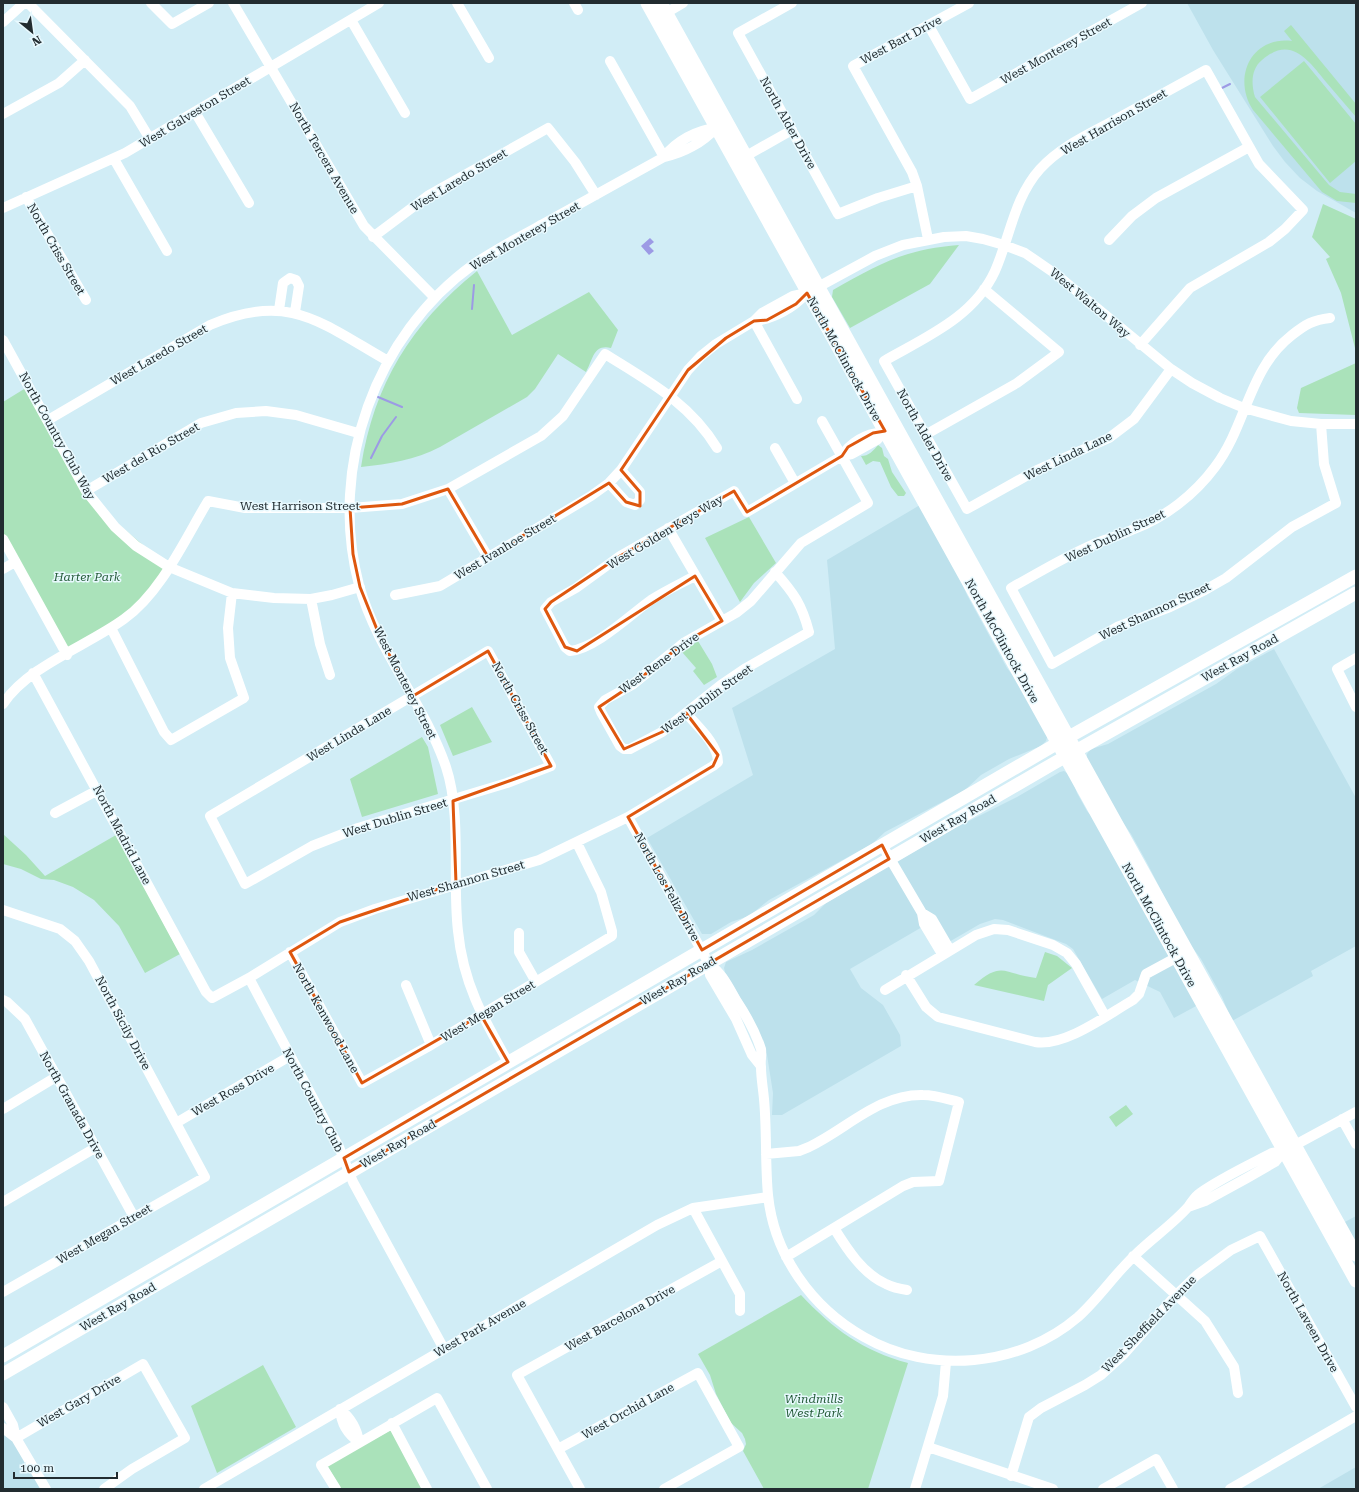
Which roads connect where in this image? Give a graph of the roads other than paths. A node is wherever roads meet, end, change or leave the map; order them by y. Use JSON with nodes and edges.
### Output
{"nodes":[{"id":1,"x":24,"y":3,"type":"edge"},
{"id":2,"x":28,"y":3,"type":"edge"},
{"id":3,"x":151,"y":3,"type":"edge"},
{"id":4,"x":210,"y":3,"type":"edge"},
{"id":5,"x":233,"y":3,"type":"edge"},
{"id":6,"x":380,"y":3,"type":"edge"},
{"id":7,"x":458,"y":3,"type":"edge"},
{"id":8,"x":647,"y":3,"type":"edge"},
{"id":9,"x":683,"y":3,"type":"edge"},
{"id":10,"x":792,"y":3,"type":"edge"},
{"id":11,"x":969,"y":3,"type":"edge"},
{"id":12,"x":1142,"y":3,"type":"edge"},
{"id":13,"x":661,"y":11,"type":"edge"},
{"id":14,"x":351,"y":20,"type":"junction"},
{"id":15,"x":3,"y":22,"type":"edge"},
{"id":16,"x":929,"y":26,"type":"junction"},
{"id":17,"x":489,"y":58,"type":"dead end"},
{"id":18,"x":84,"y":60,"type":"junction"},
{"id":19,"x":610,"y":61,"type":"dead end"},
{"id":20,"x":271,"y":67,"type":"junction"},
{"id":21,"x":195,"y":112,"type":"junction"},
{"id":22,"x":404,"y":113,"type":"dead end"},
{"id":23,"x":3,"y":114,"type":"edge"},
{"id":24,"x":716,"y":128,"type":"junction"},
{"id":25,"x":792,"y":130,"type":"junction"},
{"id":26,"x":150,"y":139,"type":"junction"},
{"id":27,"x":1249,"y":147,"type":"junction"},
{"id":28,"x":746,"y":156,"type":"junction"},
{"id":29,"x":664,"y":157,"type":"junction"},
{"id":30,"x":114,"y":160,"type":"junction"},
{"id":31,"x":917,"y":186,"type":"junction"},
{"id":32,"x":596,"y":195,"type":"junction"},
{"id":33,"x":26,"y":198,"type":"junction"},
{"id":34,"x":249,"y":203,"type":"dead end"},
{"id":35,"x":3,"y":208,"type":"edge"},
{"id":36,"x":374,"y":237,"type":"junction"},
{"id":37,"x":928,"y":239,"type":"junction"},
{"id":38,"x":1109,"y":240,"type":"dead end"},
{"id":39,"x":1004,"y":244,"type":"junction"},
{"id":40,"x":168,"y":251,"type":"dead end"},
{"id":41,"x":984,"y":289,"type":"junction"},
{"id":42,"x":813,"y":290,"type":"junction"},
{"id":43,"x":435,"y":298,"type":"junction"},
{"id":44,"x":86,"y":300,"type":"dead end"},
{"id":45,"x":279,"y":310,"type":"junction"},
{"id":46,"x":295,"y":312,"type":"junction"},
{"id":47,"x":1330,"y":318,"type":"dead end"},
{"id":48,"x":754,"y":321,"type":"junction"},
{"id":49,"x":3,"y":340,"type":"edge"},
{"id":50,"x":1140,"y":345,"type":"junction"},
{"id":51,"x":6,"y":354,"type":"edge"},
{"id":52,"x":388,"y":361,"type":"junction"},
{"id":53,"x":884,"y":361,"type":"joint"},
{"id":54,"x":1171,"y":369,"type":"junction"},
{"id":55,"x":671,"y":396,"type":"junction"},
{"id":56,"x":798,"y":399,"type":"dead end"},
{"id":57,"x":1244,"y":408,"type":"junction"},
{"id":58,"x":48,"y":420,"type":"junction"},
{"id":59,"x":822,"y":421,"type":"dead end"},
{"id":60,"x":1321,"y":424,"type":"junction"},
{"id":61,"x":1356,"y":424,"type":"edge"},
{"id":62,"x":883,"y":432,"type":"junction"},
{"id":63,"x":358,"y":433,"type":"junction"},
{"id":64,"x":925,"y":435,"type":"junction"},
{"id":65,"x":717,"y":448,"type":"dead end"},
{"id":66,"x":775,"y":448,"type":"dead end"},
{"id":67,"x":842,"y":456,"type":"junction"},
{"id":68,"x":621,"y":470,"type":"junction"},
{"id":69,"x":609,"y":483,"type":"junction"},
{"id":70,"x":795,"y":483,"type":"junction"},
{"id":71,"x":448,"y":489,"type":"junction"},
{"id":72,"x":86,"y":491,"type":"junction"},
{"id":73,"x":350,"y":508,"type":"junction"},
{"id":74,"x":966,"y":508,"type":"joint"},
{"id":75,"x":668,"y":528,"type":"junction"},
{"id":76,"x":3,"y":539,"type":"edge"},
{"id":77,"x":488,"y":557,"type":"junction"},
{"id":78,"x":15,"y":562,"type":"junction"},
{"id":79,"x":169,"y":567,"type":"junction"},
{"id":80,"x":3,"y":569,"type":"edge"},
{"id":81,"x":775,"y":572,"type":"junction"},
{"id":82,"x":695,"y":576,"type":"junction"},
{"id":83,"x":1356,"y":576,"type":"edge"},
{"id":84,"x":360,"y":587,"type":"junction"},
{"id":85,"x":232,"y":593,"type":"junction"},
{"id":86,"x":1356,"y":593,"type":"edge"},
{"id":87,"x":395,"y":595,"type":"dead end"},
{"id":88,"x":311,"y":598,"type":"junction"},
{"id":89,"x":722,"y":621,"type":"junction"},
{"id":90,"x":1264,"y":627,"type":"junction"},
{"id":91,"x":111,"y":628,"type":"junction"},
{"id":92,"x":488,"y":651,"type":"joint"},
{"id":93,"x":67,"y":655,"type":"junction"},
{"id":94,"x":1356,"y":658,"type":"edge"},
{"id":95,"x":1052,"y":664,"type":"joint"},
{"id":96,"x":1221,"y":669,"type":"junction"},
{"id":97,"x":33,"y":673,"type":"junction"},
{"id":98,"x":330,"y":675,"type":"dead end"},
{"id":99,"x":413,"y":696,"type":"junction"},
{"id":100,"x":3,"y":704,"type":"edge"},
{"id":101,"x":1356,"y":707,"type":"edge"},
{"id":102,"x":686,"y":713,"type":"junction"},
{"id":103,"x":1064,"y":740,"type":"junction"},
{"id":104,"x":624,"y":749,"type":"joint"},
{"id":105,"x":1071,"y":753,"type":"junction"},
{"id":106,"x":551,"y":766,"type":"joint"},
{"id":107,"x":98,"y":790,"type":"junction"},
{"id":108,"x":453,"y":801,"type":"junction"},
{"id":109,"x":54,"y":813,"type":"dead end"},
{"id":110,"x":628,"y":817,"type":"junction"},
{"id":111,"x":577,"y":843,"type":"junction"},
{"id":112,"x":882,"y":846,"type":"junction"},
{"id":113,"x":890,"y":858,"type":"junction"},
{"id":114,"x":456,"y":883,"type":"junction"},
{"id":115,"x":245,"y":884,"type":"joint"},
{"id":116,"x":3,"y":910,"type":"edge"},
{"id":117,"x":519,"y":933,"type":"dead end"},
{"id":118,"x":290,"y":952,"type":"junction"},
{"id":119,"x":946,"y":952,"type":"junction"},
{"id":120,"x":1182,"y":955,"type":"junction"},
{"id":121,"x":706,"y":957,"type":"junction"},
{"id":122,"x":906,"y":975,"type":"junction"},
{"id":123,"x":249,"y":978,"type":"junction"},
{"id":124,"x":536,"y":982,"type":"junction"},
{"id":125,"x":406,"y":985,"type":"dead end"},
{"id":126,"x":885,"y":990,"type":"dead end"},
{"id":127,"x":212,"y":998,"type":"joint"},
{"id":128,"x":3,"y":1000,"type":"edge"},
{"id":129,"x":481,"y":1015,"type":"junction"},
{"id":130,"x":1104,"y":1016,"type":"junction"},
{"id":131,"x":431,"y":1044,"type":"junction"},
{"id":132,"x":290,"y":1056,"type":"junction"},
{"id":133,"x":508,"y":1062,"type":"junction"},
{"id":134,"x":56,"y":1077,"type":"junction"},
{"id":135,"x":362,"y":1083,"type":"joint"},
{"id":136,"x":3,"y":1108,"type":"edge"},
{"id":137,"x":1356,"y":1112,"type":"edge"},
{"id":138,"x":1342,"y":1119,"type":"junction"},
{"id":139,"x":176,"y":1123,"type":"junction"},
{"id":140,"x":1356,"y":1144,"type":"edge"},
{"id":141,"x":95,"y":1148,"type":"junction"},
{"id":142,"x":1289,"y":1148,"type":"junction"},
{"id":143,"x":766,"y":1154,"type":"junction"},
{"id":144,"x":344,"y":1158,"type":"junction"},
{"id":145,"x":349,"y":1172,"type":"junction"},
{"id":146,"x":204,"y":1177,"type":"joint"},
{"id":147,"x":768,"y":1197,"type":"junction"},
{"id":148,"x":3,"y":1202,"type":"edge"},
{"id":149,"x":693,"y":1208,"type":"junction"},
{"id":150,"x":134,"y":1217,"type":"junction"},
{"id":151,"x":834,"y":1228,"type":"junction"},
{"id":152,"x":1260,"y":1236,"type":"joint"},
{"id":153,"x":1356,"y":1255,"type":"edge"},
{"id":154,"x":1134,"y":1256,"type":"junction"},
{"id":155,"x":786,"y":1257,"type":"junction"},
{"id":156,"x":722,"y":1262,"type":"junction"},
{"id":157,"x":1356,"y":1281,"type":"edge"},
{"id":158,"x":907,"y":1290,"type":"dead end"},
{"id":159,"x":3,"y":1292,"type":"edge"},
{"id":160,"x":1176,"y":1295,"type":"junction"},
{"id":161,"x":740,"y":1311,"type":"dead end"},
{"id":162,"x":444,"y":1349,"type":"junction"},
{"id":163,"x":3,"y":1356,"type":"edge"},
{"id":164,"x":946,"y":1362,"type":"junction"},
{"id":165,"x":3,"y":1374,"type":"edge"},
{"id":166,"x":1238,"y":1393,"type":"dead end"},
{"id":167,"x":3,"y":1407,"type":"edge"},
{"id":168,"x":1356,"y":1407,"type":"edge"},
{"id":169,"x":340,"y":1409,"type":"junction"},
{"id":170,"x":1356,"y":1416,"type":"edge"},
{"id":171,"x":392,"y":1423,"type":"junction"},
{"id":172,"x":3,"y":1428,"type":"edge"},
{"id":173,"x":16,"y":1438,"type":"junction"},
{"id":174,"x":359,"y":1442,"type":"junction"},
{"id":175,"x":928,"y":1447,"type":"junction"},
{"id":176,"x":558,"y":1449,"type":"junction"},
{"id":177,"x":1012,"y":1476,"type":"junction"},
{"id":178,"x":46,"y":1489,"type":"edge"},
{"id":179,"x":104,"y":1489,"type":"edge"},
{"id":180,"x":204,"y":1489,"type":"edge"},
{"id":181,"x":336,"y":1489,"type":"edge"},
{"id":182,"x":427,"y":1489,"type":"edge"},
{"id":183,"x":488,"y":1489,"type":"edge"},
{"id":184,"x":580,"y":1489,"type":"edge"},
{"id":185,"x":664,"y":1489,"type":"edge"},
{"id":186,"x":915,"y":1489,"type":"edge"},
{"id":187,"x":1053,"y":1489,"type":"edge"},
{"id":188,"x":1103,"y":1489,"type":"edge"},
{"id":189,"x":1173,"y":1489,"type":"edge"},
{"id":190,"x":1230,"y":1489,"type":"edge"}],
"edges":[{"from":1,"to":15,"type":"street"},
{"from":2,"to":18,"type":"street"},
{"from":3,"to":4,"type":"street"},
{"from":5,"to":20,"type":"street","name":"North Tercera Avenue"},
{"from":6,"to":14,"type":"street","name":"West Galveston Street"},
{"from":7,"to":17,"type":"street"},
{"from":8,"to":13,"type":"main road","name":"North McClintock Drive"},
{"from":9,"to":13,"type":"street"},
{"from":10,"to":25,"type":"street","name":"North Alder Drive"},
{"from":11,"to":16,"type":"street","name":"West Bart Drive"},
{"from":12,"to":16,"type":"street","name":"West Monterey Street"},
{"from":13,"to":24,"type":"main road","name":"North McClintock Drive"},
{"from":13,"to":28,"type":"main road","name":"North McClintock Drive"},
{"from":14,"to":20,"type":"street","name":"West Galveston Street"},
{"from":14,"to":22,"type":"street"},
{"from":16,"to":31,"type":"street","name":"West Bart Drive"},
{"from":18,"to":23,"type":"street"},
{"from":18,"to":26,"type":"street"},
{"from":19,"to":29,"type":"street"},
{"from":20,"to":21,"type":"street","name":"West Galveston Street"},
{"from":20,"to":36,"type":"street","name":"North Tercera Avenue"},
{"from":21,"to":26,"type":"street","name":"West Galveston Street"},
{"from":21,"to":34,"type":"street"},
{"from":24,"to":29,"type":"street","name":"West Monterey Street"},
{"from":24,"to":42,"type":"main road","name":"North McClintock Drive"},
{"from":25,"to":28,"type":"street"},
{"from":25,"to":31,"type":"street","name":"North Alder Drive"},
{"from":26,"to":30,"type":"street","name":"West Galveston Street"},
{"from":27,"to":38,"type":"street"},
{"from":27,"to":39,"type":"street","name":"West Harrison Street"},
{"from":27,"to":50,"type":"street"},
{"from":28,"to":42,"type":"main road","name":"North McClintock Drive"},
{"from":29,"to":32,"type":"street","name":"West Monterey Street"},
{"from":30,"to":33,"type":"street","name":"West Galveston Street"},
{"from":30,"to":40,"type":"street"},
{"from":31,"to":37,"type":"street"},
{"from":32,"to":36,"type":"street","name":"West Laredo Street"},
{"from":32,"to":43,"type":"street","name":"West Monterey Street"},
{"from":33,"to":35,"type":"street","name":"West Galveston Street"},
{"from":33,"to":44,"type":"street","name":"North Criss Street"},
{"from":36,"to":43,"type":"street","name":"North Tercera Avenue"},
{"from":37,"to":39,"type":"street","name":"West Walton Way"},
{"from":37,"to":42,"type":"street","name":"West Walton Way"},
{"from":39,"to":41,"type":"street","name":"West Harrison Street"},
{"from":39,"to":50,"type":"street","name":"West Walton Way"},
{"from":41,"to":53,"type":"street","name":"West Harrison Street"},
{"from":41,"to":64,"type":"street"},
{"from":42,"to":48,"type":"street","name":"West Ivanhoe Street"},
{"from":42,"to":62,"type":"main road","name":"North McClintock Drive"},
{"from":42,"to":103,"type":"main road","name":"North McClintock Drive"},
{"from":43,"to":52,"type":"street","name":"West Monterey Street"},
{"from":45,"to":46,"type":"street","name":"West Laredo Street"},
{"from":45,"to":46,"type":"street"},
{"from":45,"to":58,"type":"street","name":"West Laredo Street"},
{"from":46,"to":52,"type":"street","name":"West Laredo Street"},
{"from":47,"to":57,"type":"street","name":"West Dublin Street"},
{"from":48,"to":55,"type":"street","name":"West Ivanhoe Street"},
{"from":48,"to":56,"type":"street"},
{"from":49,"to":51,"type":"street","name":"North Country Club Way"},
{"from":50,"to":54,"type":"street","name":"West Walton Way"},
{"from":51,"to":58,"type":"street","name":"North Country Club Way"},
{"from":52,"to":63,"type":"street","name":"West Monterey Street"},
{"from":53,"to":64,"type":"street","name":"North Alder Drive"},
{"from":54,"to":57,"type":"street","name":"West Walton Way"},
{"from":54,"to":74,"type":"street","name":"West Linda Lane"},
{"from":55,"to":65,"type":"street"},
{"from":55,"to":68,"type":"street","name":"West Ivanhoe Street"},
{"from":55,"to":71,"type":"street","name":"West Harrison Street"},
{"from":57,"to":60,"type":"street","name":"West Walton Way"},
{"from":57,"to":95,"type":"street","name":"West Dublin Street"},
{"from":58,"to":72,"type":"street","name":"North Country Club Way"},
{"from":59,"to":67,"type":"street"},
{"from":60,"to":61,"type":"street","name":"West Walton Way"},
{"from":60,"to":95,"type":"street","name":"West Shannon Street"},
{"from":62,"to":67,"type":"street","name":"West Golden Keys Way"},
{"from":62,"to":103,"type":"main road","name":"North McClintock Drive"},
{"from":63,"to":72,"type":"street","name":"West del Rio Street"},
{"from":63,"to":73,"type":"street","name":"West Monterey Street"},
{"from":64,"to":74,"type":"street","name":"North Alder Drive"},
{"from":66,"to":70,"type":"street"},
{"from":67,"to":70,"type":"street","name":"West Golden Keys Way"},
{"from":67,"to":81,"type":"street","name":"West Rene Drive"},
{"from":68,"to":69,"type":"street","name":"West Ivanhoe Street"},
{"from":68,"to":69,"type":"street"},
{"from":69,"to":77,"type":"street","name":"West Ivanhoe Street"},
{"from":70,"to":75,"type":"street","name":"West Golden Keys Way"},
{"from":71,"to":73,"type":"street","name":"West Harrison Street"},
{"from":71,"to":77,"type":"street"},
{"from":72,"to":79,"type":"street","name":"North Country Club Way"},
{"from":73,"to":79,"type":"street","name":"West Harrison Street"},
{"from":73,"to":84,"type":"street","name":"West Monterey Street"},
{"from":75,"to":82,"type":"street"},
{"from":75,"to":82,"type":"street","name":"West Golden Keys Way"},
{"from":76,"to":78,"type":"street"},
{"from":77,"to":87,"type":"street","name":"West Ivanhoe Street"},
{"from":78,"to":80,"type":"street"},
{"from":78,"to":93,"type":"street"},
{"from":79,"to":85,"type":"street","name":"North Country Club Way"},
{"from":79,"to":91,"type":"street","name":"West Harrison Street"},
{"from":81,"to":89,"type":"street","name":"West Rene Drive"},
{"from":81,"to":102,"type":"street","name":"West Dublin Street"},
{"from":82,"to":89,"type":"street"},
{"from":83,"to":90,"type":"main road","name":"West Ray Road"},
{"from":84,"to":88,"type":"street","name":"North Country Club Way"},
{"from":84,"to":99,"type":"street","name":"West Monterey Street"},
{"from":85,"to":88,"type":"street","name":"North Country Club Way"},
{"from":85,"to":91,"type":"street"},
{"from":86,"to":96,"type":"main road","name":"West Ray Road"},
{"from":88,"to":98,"type":"street"},
{"from":89,"to":104,"type":"street","name":"West Rene Drive"},
{"from":90,"to":96,"type":"main road"},
{"from":90,"to":103,"type":"main road","name":"West Ray Road"},
{"from":91,"to":93,"type":"street","name":"West Harrison Street"},
{"from":92,"to":99,"type":"street","name":"West Linda Lane"},
{"from":92,"to":106,"type":"street","name":"North Criss Street"},
{"from":93,"to":97,"type":"street","name":"West Harrison Street"},
{"from":94,"to":101,"type":"street"},
{"from":96,"to":105,"type":"main road","name":"West Ray Road"},
{"from":97,"to":100,"type":"street","name":"West Harrison Street"},
{"from":97,"to":107,"type":"street","name":"North Madrid Lane"},
{"from":99,"to":108,"type":"street","name":"West Monterey Street"},
{"from":99,"to":115,"type":"street","name":"West Linda Lane"},
{"from":102,"to":104,"type":"street","name":"West Dublin Street"},
{"from":102,"to":110,"type":"street","name":"West Shannon Street"},
{"from":103,"to":105,"type":"main road","name":"North McClintock Drive"},
{"from":103,"to":112,"type":"main road","name":"West Ray Road"},
{"from":105,"to":113,"type":"main road","name":"West Ray Road"},
{"from":105,"to":120,"type":"main road","name":"North McClintock Drive"},
{"from":106,"to":108,"type":"street","name":"West Dublin Street"},
{"from":107,"to":109,"type":"street"},
{"from":107,"to":127,"type":"street","name":"North Madrid Lane"},
{"from":108,"to":114,"type":"street","name":"West Monterey Street"},
{"from":108,"to":115,"type":"street","name":"West Dublin Street"},
{"from":110,"to":111,"type":"street","name":"West Shannon Street"},
{"from":110,"to":121,"type":"street","name":"North Los Feliz Drive"},
{"from":111,"to":114,"type":"street","name":"West Shannon Street"},
{"from":111,"to":124,"type":"street","name":"West Megan Street"},
{"from":112,"to":113,"type":"street"},
{"from":112,"to":121,"type":"main road","name":"West Ray Road"},
{"from":113,"to":119,"type":"street"},
{"from":113,"to":121,"type":"main road","name":"West Ray Road"},
{"from":114,"to":118,"type":"street","name":"West Shannon Street"},
{"from":114,"to":129,"type":"street","name":"West Monterey Street"},
{"from":116,"to":139,"type":"street","name":"North Sicily Drive"},
{"from":117,"to":124,"type":"street"},
{"from":118,"to":123,"type":"street","name":"West Shannon Street"},
{"from":118,"to":135,"type":"street","name":"North Kenwood Lane"},
{"from":119,"to":122,"type":"street"},
{"from":119,"to":130,"type":"street"},
{"from":120,"to":130,"type":"street"},
{"from":120,"to":142,"type":"main road","name":"North McClintock Drive"},
{"from":121,"to":133,"type":"main road","name":"West Ray Road"},
{"from":121,"to":143,"type":"street","name":"North Los Feliz Drive"},
{"from":121,"to":145,"type":"main road","name":"West Ray Road"},
{"from":122,"to":126,"type":"street"},
{"from":122,"to":130,"type":"street"},
{"from":123,"to":127,"type":"street","name":"West Shannon Street"},
{"from":123,"to":132,"type":"street","name":"North Country Club"},
{"from":124,"to":129,"type":"street","name":"West Megan Street"},
{"from":125,"to":131,"type":"street"},
{"from":128,"to":134,"type":"street","name":"North Granada Drive"},
{"from":129,"to":131,"type":"street","name":"West Megan Street"},
{"from":129,"to":133,"type":"street","name":"West Monterey Street"},
{"from":131,"to":135,"type":"street","name":"West Megan Street"},
{"from":132,"to":139,"type":"street","name":"West Ross Drive"},
{"from":132,"to":144,"type":"street","name":"North Country Club"},
{"from":133,"to":144,"type":"main road","name":"West Ray Road"},
{"from":134,"to":136,"type":"street"},
{"from":134,"to":141,"type":"street","name":"North Granada Drive"},
{"from":137,"to":138,"type":"street"},
{"from":138,"to":140,"type":"street"},
{"from":138,"to":142,"type":"street"},
{"from":139,"to":146,"type":"street","name":"North Sicily Drive"},
{"from":141,"to":148,"type":"street"},
{"from":141,"to":150,"type":"street","name":"North Granada Drive"},
{"from":142,"to":153,"type":"main road","name":"North McClintock Drive"},
{"from":142,"to":154,"type":"street"},
{"from":142,"to":157,"type":"main road","name":"North McClintock Drive"},
{"from":143,"to":147,"type":"street"},
{"from":143,"to":151,"type":"street"},
{"from":144,"to":145,"type":"street","name":"North Country Club"},
{"from":144,"to":163,"type":"main road","name":"West Ray Road"},
{"from":145,"to":162,"type":"street","name":"North Country Club"},
{"from":145,"to":165,"type":"main road","name":"West Ray Road"},
{"from":146,"to":150,"type":"street","name":"West Megan Street"},
{"from":147,"to":149,"type":"street","name":"West Park Avenue"},
{"from":147,"to":155,"type":"street"},
{"from":149,"to":156,"type":"street"},
{"from":149,"to":162,"type":"street","name":"West Park Avenue"},
{"from":150,"to":159,"type":"street","name":"West Megan Street"},
{"from":151,"to":155,"type":"street"},
{"from":151,"to":158,"type":"street"},
{"from":152,"to":160,"type":"street","name":"West Sheffield Avenue"},
{"from":152,"to":168,"type":"street","name":"North Laveen Drive"},
{"from":154,"to":160,"type":"street"},
{"from":154,"to":164,"type":"street"},
{"from":155,"to":164,"type":"street"},
{"from":156,"to":161,"type":"street"},
{"from":156,"to":176,"type":"street","name":"West Barcelona Drive"},
{"from":160,"to":166,"type":"street"},
{"from":160,"to":177,"type":"street","name":"West Sheffield Avenue"},
{"from":162,"to":169,"type":"street","name":"West Park Avenue"},
{"from":164,"to":175,"type":"street"},
{"from":167,"to":173,"type":"street"},
{"from":169,"to":174,"type":"street"},
{"from":169,"to":180,"type":"street","name":"West Park Avenue"},
{"from":170,"to":190,"type":"street"},
{"from":171,"to":174,"type":"street"},
{"from":171,"to":182,"type":"street"},
{"from":171,"to":183,"type":"street"},
{"from":172,"to":173,"type":"street"},
{"from":173,"to":178,"type":"street"},
{"from":173,"to":179,"type":"street","name":"West Gary Drive"},
{"from":174,"to":181,"type":"street"},
{"from":175,"to":177,"type":"street"},
{"from":175,"to":186,"type":"street"},
{"from":176,"to":184,"type":"street"},
{"from":176,"to":185,"type":"street","name":"West Orchid Lane"},
{"from":177,"to":187,"type":"street"},
{"from":188,"to":189,"type":"street"}]}
